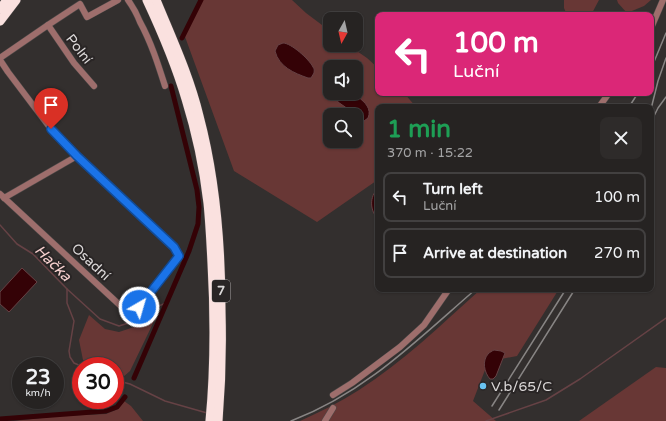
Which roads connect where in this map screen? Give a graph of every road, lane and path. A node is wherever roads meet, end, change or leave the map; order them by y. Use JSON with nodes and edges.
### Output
{"nodes":[{"id":1,"x":3,"y":0,"type":"edge"},
{"id":2,"x":118,"y":0,"type":"edge"},
{"id":3,"x":128,"y":0,"type":"edge"},
{"id":4,"x":147,"y":0,"type":"edge"},
{"id":5,"x":663,"y":0,"type":"edge"},
{"id":6,"x":13,"y":1,"type":"edge"},
{"id":7,"x":156,"y":2,"type":"edge"},
{"id":8,"x":0,"y":5,"type":"edge"},
{"id":9,"x":0,"y":9,"type":"edge"},
{"id":10,"x":0,"y":20,"type":"edge"},
{"id":11,"x":654,"y":21,"type":"edge"},
{"id":12,"x":48,"y":25,"type":"junction"},
{"id":13,"x":0,"y":59,"type":"edge"},
{"id":14,"x":94,"y":86,"type":"dead end"},
{"id":15,"x":165,"y":86,"type":"dead end"},
{"id":16,"x":77,"y":156,"type":"junction"},
{"id":17,"x":206,"y":163,"type":"junction"},
{"id":18,"x":2,"y":196,"type":"edge"},
{"id":19,"x":447,"y":292,"type":"edge"},
{"id":20,"x":332,"y":395,"type":"dead end"},
{"id":21,"x":333,"y":408,"type":"dead end"},
{"id":22,"x":210,"y":421,"type":"edge"},
{"id":23,"x":218,"y":421,"type":"edge"},
{"id":24,"x":325,"y":421,"type":"edge"}],
"edges":[{"from":1,"to":8,"type":"highway"},
{"from":2,"to":12,"type":"street"},
{"from":3,"to":15,"type":"street"},
{"from":4,"to":17,"type":"highway","number":"7"},
{"from":5,"to":11,"type":"street"},
{"from":6,"to":9,"type":"highway"},
{"from":6,"to":10,"type":"highway"},
{"from":7,"to":17,"type":"highway","number":"7"},
{"from":12,"to":13,"type":"street"},
{"from":12,"to":14,"type":"street","name":"Polní"},
{"from":13,"to":16,"type":"street"},
{"from":16,"to":18,"type":"street"},
{"from":16,"to":18,"type":"street","name":"Osadní"},
{"from":17,"to":22,"type":"highway","number":"7"},
{"from":17,"to":23,"type":"highway","number":"7"},
{"from":19,"to":20,"type":"street"},
{"from":21,"to":24,"type":"street"}]}
